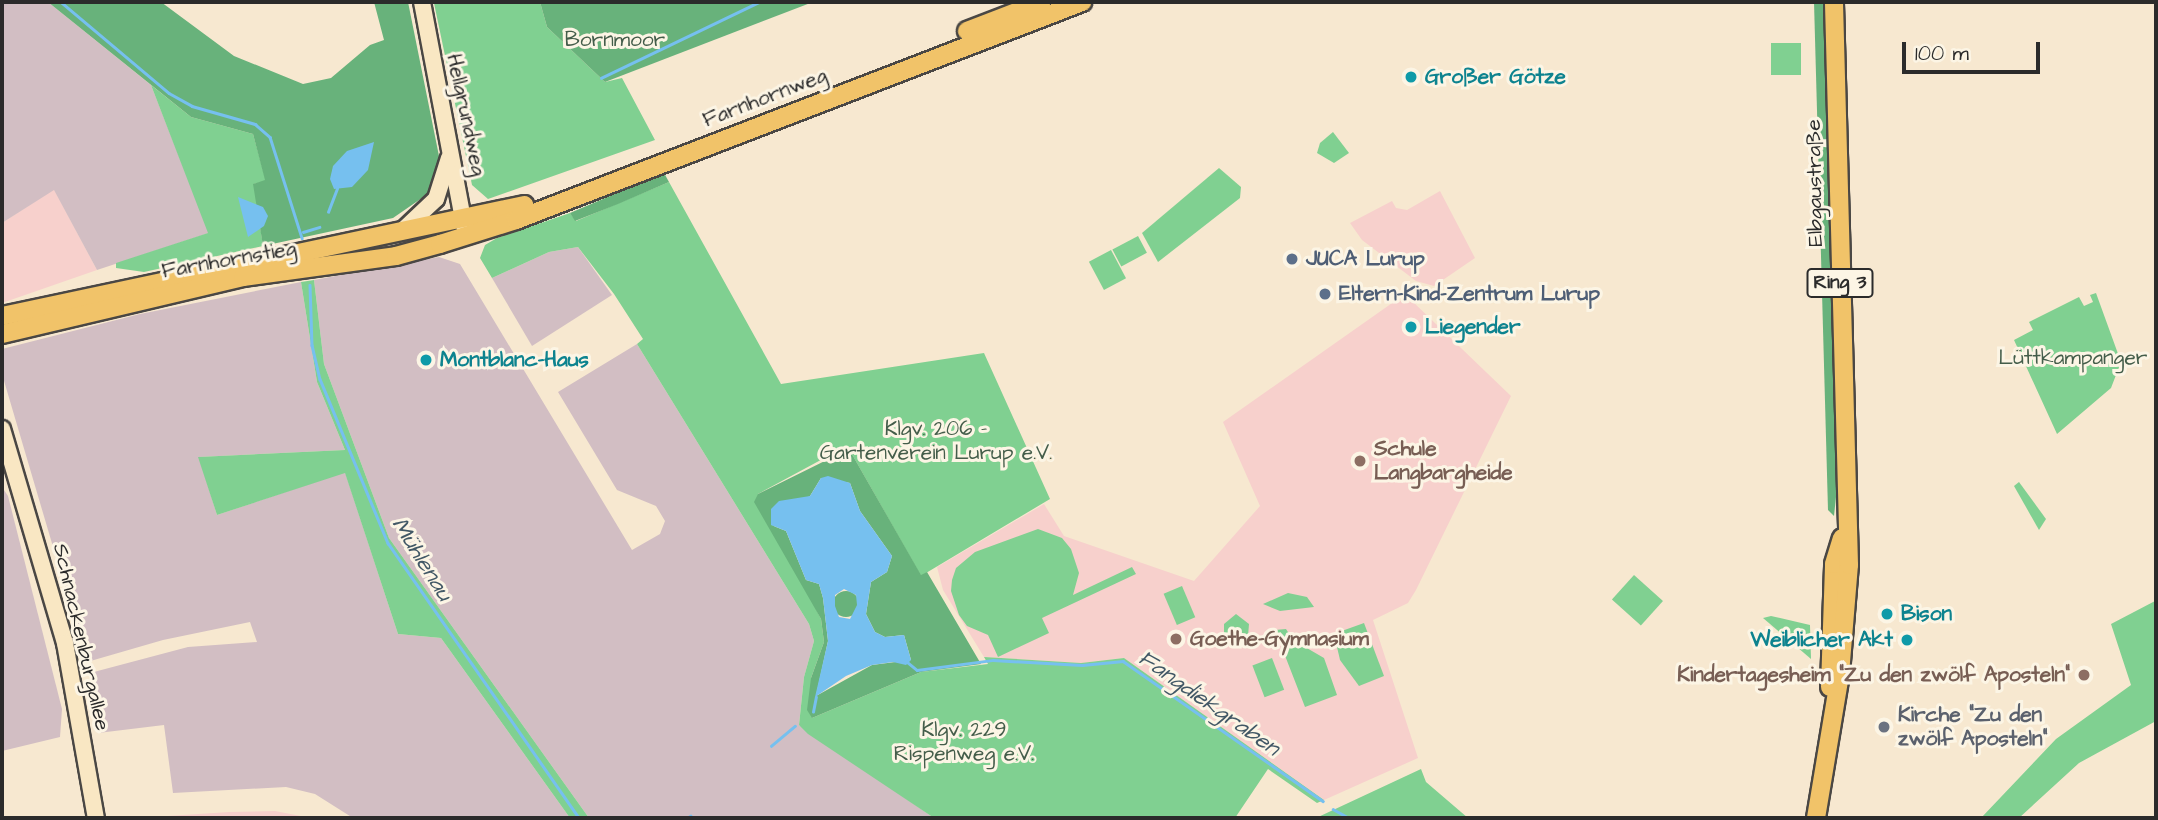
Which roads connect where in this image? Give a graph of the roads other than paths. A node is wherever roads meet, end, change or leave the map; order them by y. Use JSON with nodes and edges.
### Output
{"nodes":[{"id":1,"x":422,"y":2,"type":"edge"},
{"id":2,"x":1042,"y":2,"type":"edge"},
{"id":3,"x":1082,"y":2,"type":"edge"},
{"id":4,"x":1834,"y":2,"type":"edge"},
{"id":5,"x":450,"y":152,"type":"junction"},
{"id":6,"x":465,"y":228,"type":"junction"},
{"id":7,"x":397,"y":234,"type":"junction"},
{"id":8,"x":2,"y":316,"type":"edge"},
{"id":9,"x":2,"y":334,"type":"edge"},
{"id":10,"x":2,"y":429,"type":"edge"},
{"id":11,"x":6,"y":464,"type":"edge"},
{"id":12,"x":96,"y":818,"type":"edge"},
{"id":13,"x":1816,"y":818,"type":"edge"}],
"edges":[{"from":1,"to":5,"type":"street","name":"Hellgrundweg"},
{"from":2,"to":6,"type":"main road","name":"Farnhornweg"},
{"from":3,"to":6,"type":"main road","name":"Farnhornweg"},
{"from":4,"to":13,"type":"main road","name":"Elbgaustraße","number":"Ring 3"},
{"from":5,"to":6,"type":"street","name":"Hellgrundweg"},
{"from":5,"to":7,"type":"street"},
{"from":6,"to":7,"type":"main road","name":"Farnhornstieg"},
{"from":6,"to":9,"type":"main road","name":"Farnhornstieg"},
{"from":7,"to":8,"type":"main road","name":"Farnhornstieg"},
{"from":10,"to":11,"type":"street","name":"Schnackenburgallee"},
{"from":11,"to":12,"type":"street","name":"Schnackenburgallee"}]}
